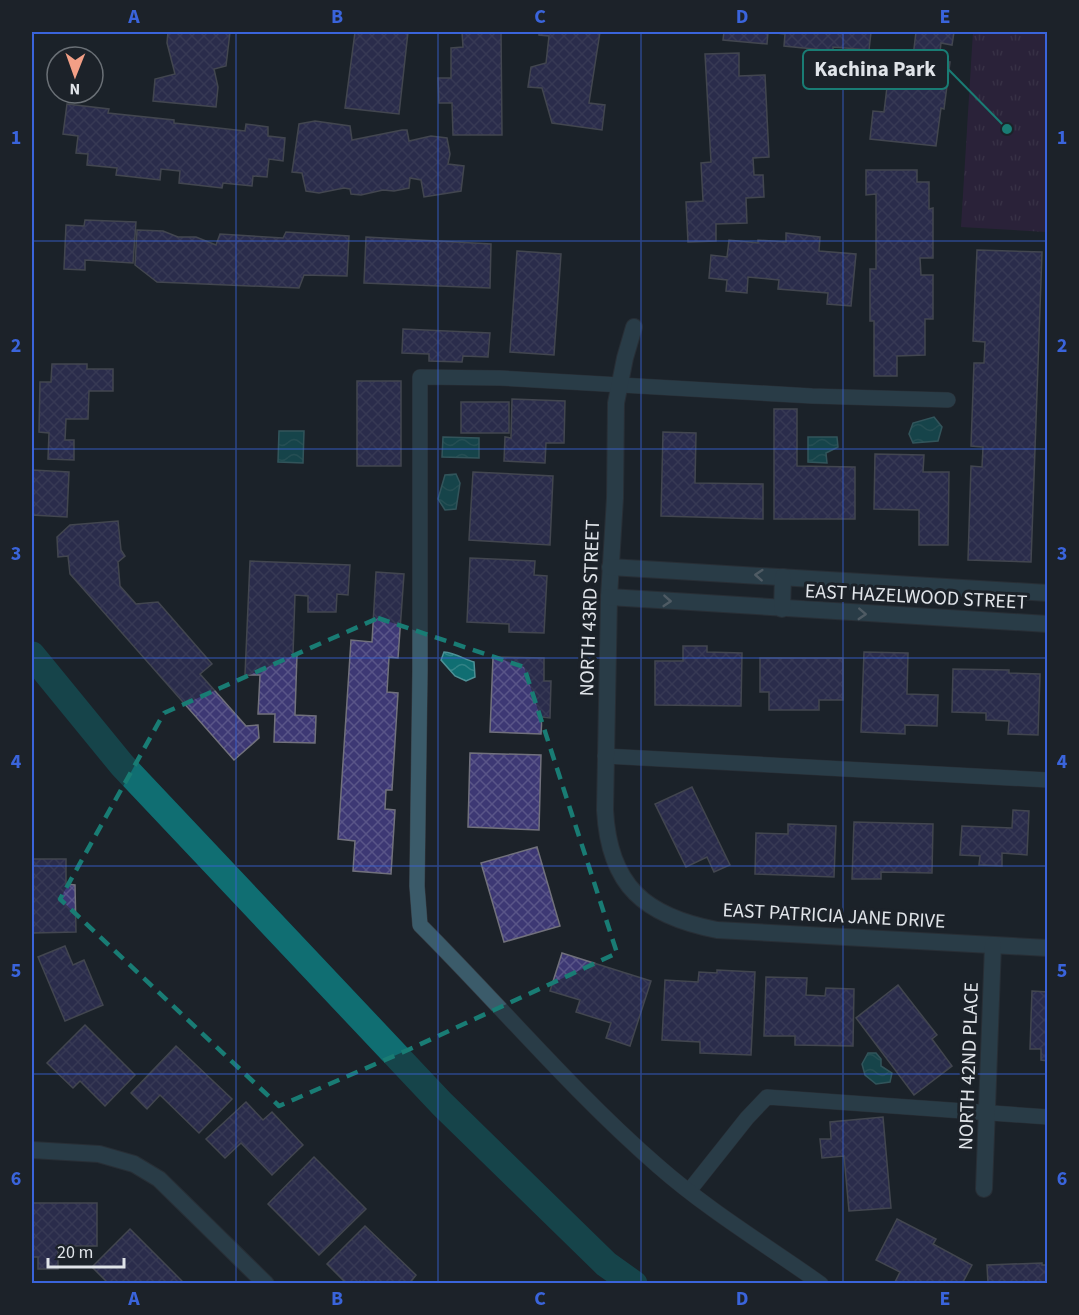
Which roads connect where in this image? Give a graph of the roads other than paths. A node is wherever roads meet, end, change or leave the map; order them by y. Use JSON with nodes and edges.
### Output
{"nodes":[{"id":1,"x":634,"y":327,"type":"dead end"},
{"id":2,"x":619,"y":385,"type":"junction"},
{"id":3,"x":948,"y":400,"type":"dead end"},
{"id":4,"x":610,"y":567,"type":"junction"},
{"id":5,"x":783,"y":577,"type":"junction"},
{"id":6,"x":1047,"y":593,"type":"edge"},
{"id":7,"x":609,"y":597,"type":"junction"},
{"id":8,"x":782,"y":609,"type":"junction"},
{"id":9,"x":1047,"y":624,"type":"edge"},
{"id":10,"x":605,"y":756,"type":"junction"},
{"id":11,"x":1047,"y":780,"type":"edge"},
{"id":12,"x":630,"y":887,"type":"joint"},
{"id":13,"x":993,"y":945,"type":"junction"},
{"id":14,"x":1047,"y":948,"type":"edge"},
{"id":15,"x":987,"y":1113,"type":"junction"},
{"id":16,"x":1047,"y":1117,"type":"edge"},
{"id":17,"x":32,"y":1150,"type":"edge"},
{"id":18,"x":984,"y":1189,"type":"dead end"},
{"id":19,"x":689,"y":1191,"type":"junction"},
{"id":20,"x":266,"y":1284,"type":"edge"},
{"id":21,"x":821,"y":1284,"type":"edge"}],
"edges":[{"from":1,"to":2,"type":"street","name":"NORTH 43RD STREET"},
{"from":2,"to":3,"type":"lane"},
{"from":2,"to":4,"type":"street","name":"NORTH 43RD STREET"},
{"from":2,"to":19,"type":"lane"},
{"from":5,"to":4,"type":"street","name":"EAST HAZELWOOD STREET","one_way":true},
{"from":4,"to":7,"type":"street","name":"NORTH 43RD STREET"},
{"from":5,"to":6,"type":"street","name":"EAST HAZELWOOD STREET"},
{"from":5,"to":8,"type":"street","name":"EAST HAZELWOOD STREET"},
{"from":7,"to":8,"type":"street","name":"EAST HAZELWOOD STREET","one_way":true},
{"from":7,"to":10,"type":"street","name":"NORTH 43RD STREET"},
{"from":8,"to":9,"type":"street","name":"EAST HAZELWOOD STREET","one_way":true},
{"from":10,"to":11,"type":"lane"},
{"from":10,"to":12,"type":"street","name":"NORTH 43RD STREET"},
{"from":12,"to":13,"type":"street","name":"EAST PATRICIA JANE DRIVE"},
{"from":13,"to":14,"type":"street","name":"EAST PATRICIA JANE DRIVE"},
{"from":13,"to":15,"type":"street","name":"NORTH 42ND PLACE"},
{"from":15,"to":16,"type":"lane"},
{"from":15,"to":18,"type":"street","name":"NORTH 42ND PLACE"},
{"from":15,"to":19,"type":"lane"},
{"from":17,"to":20,"type":"street"},
{"from":19,"to":21,"type":"lane"}]}
